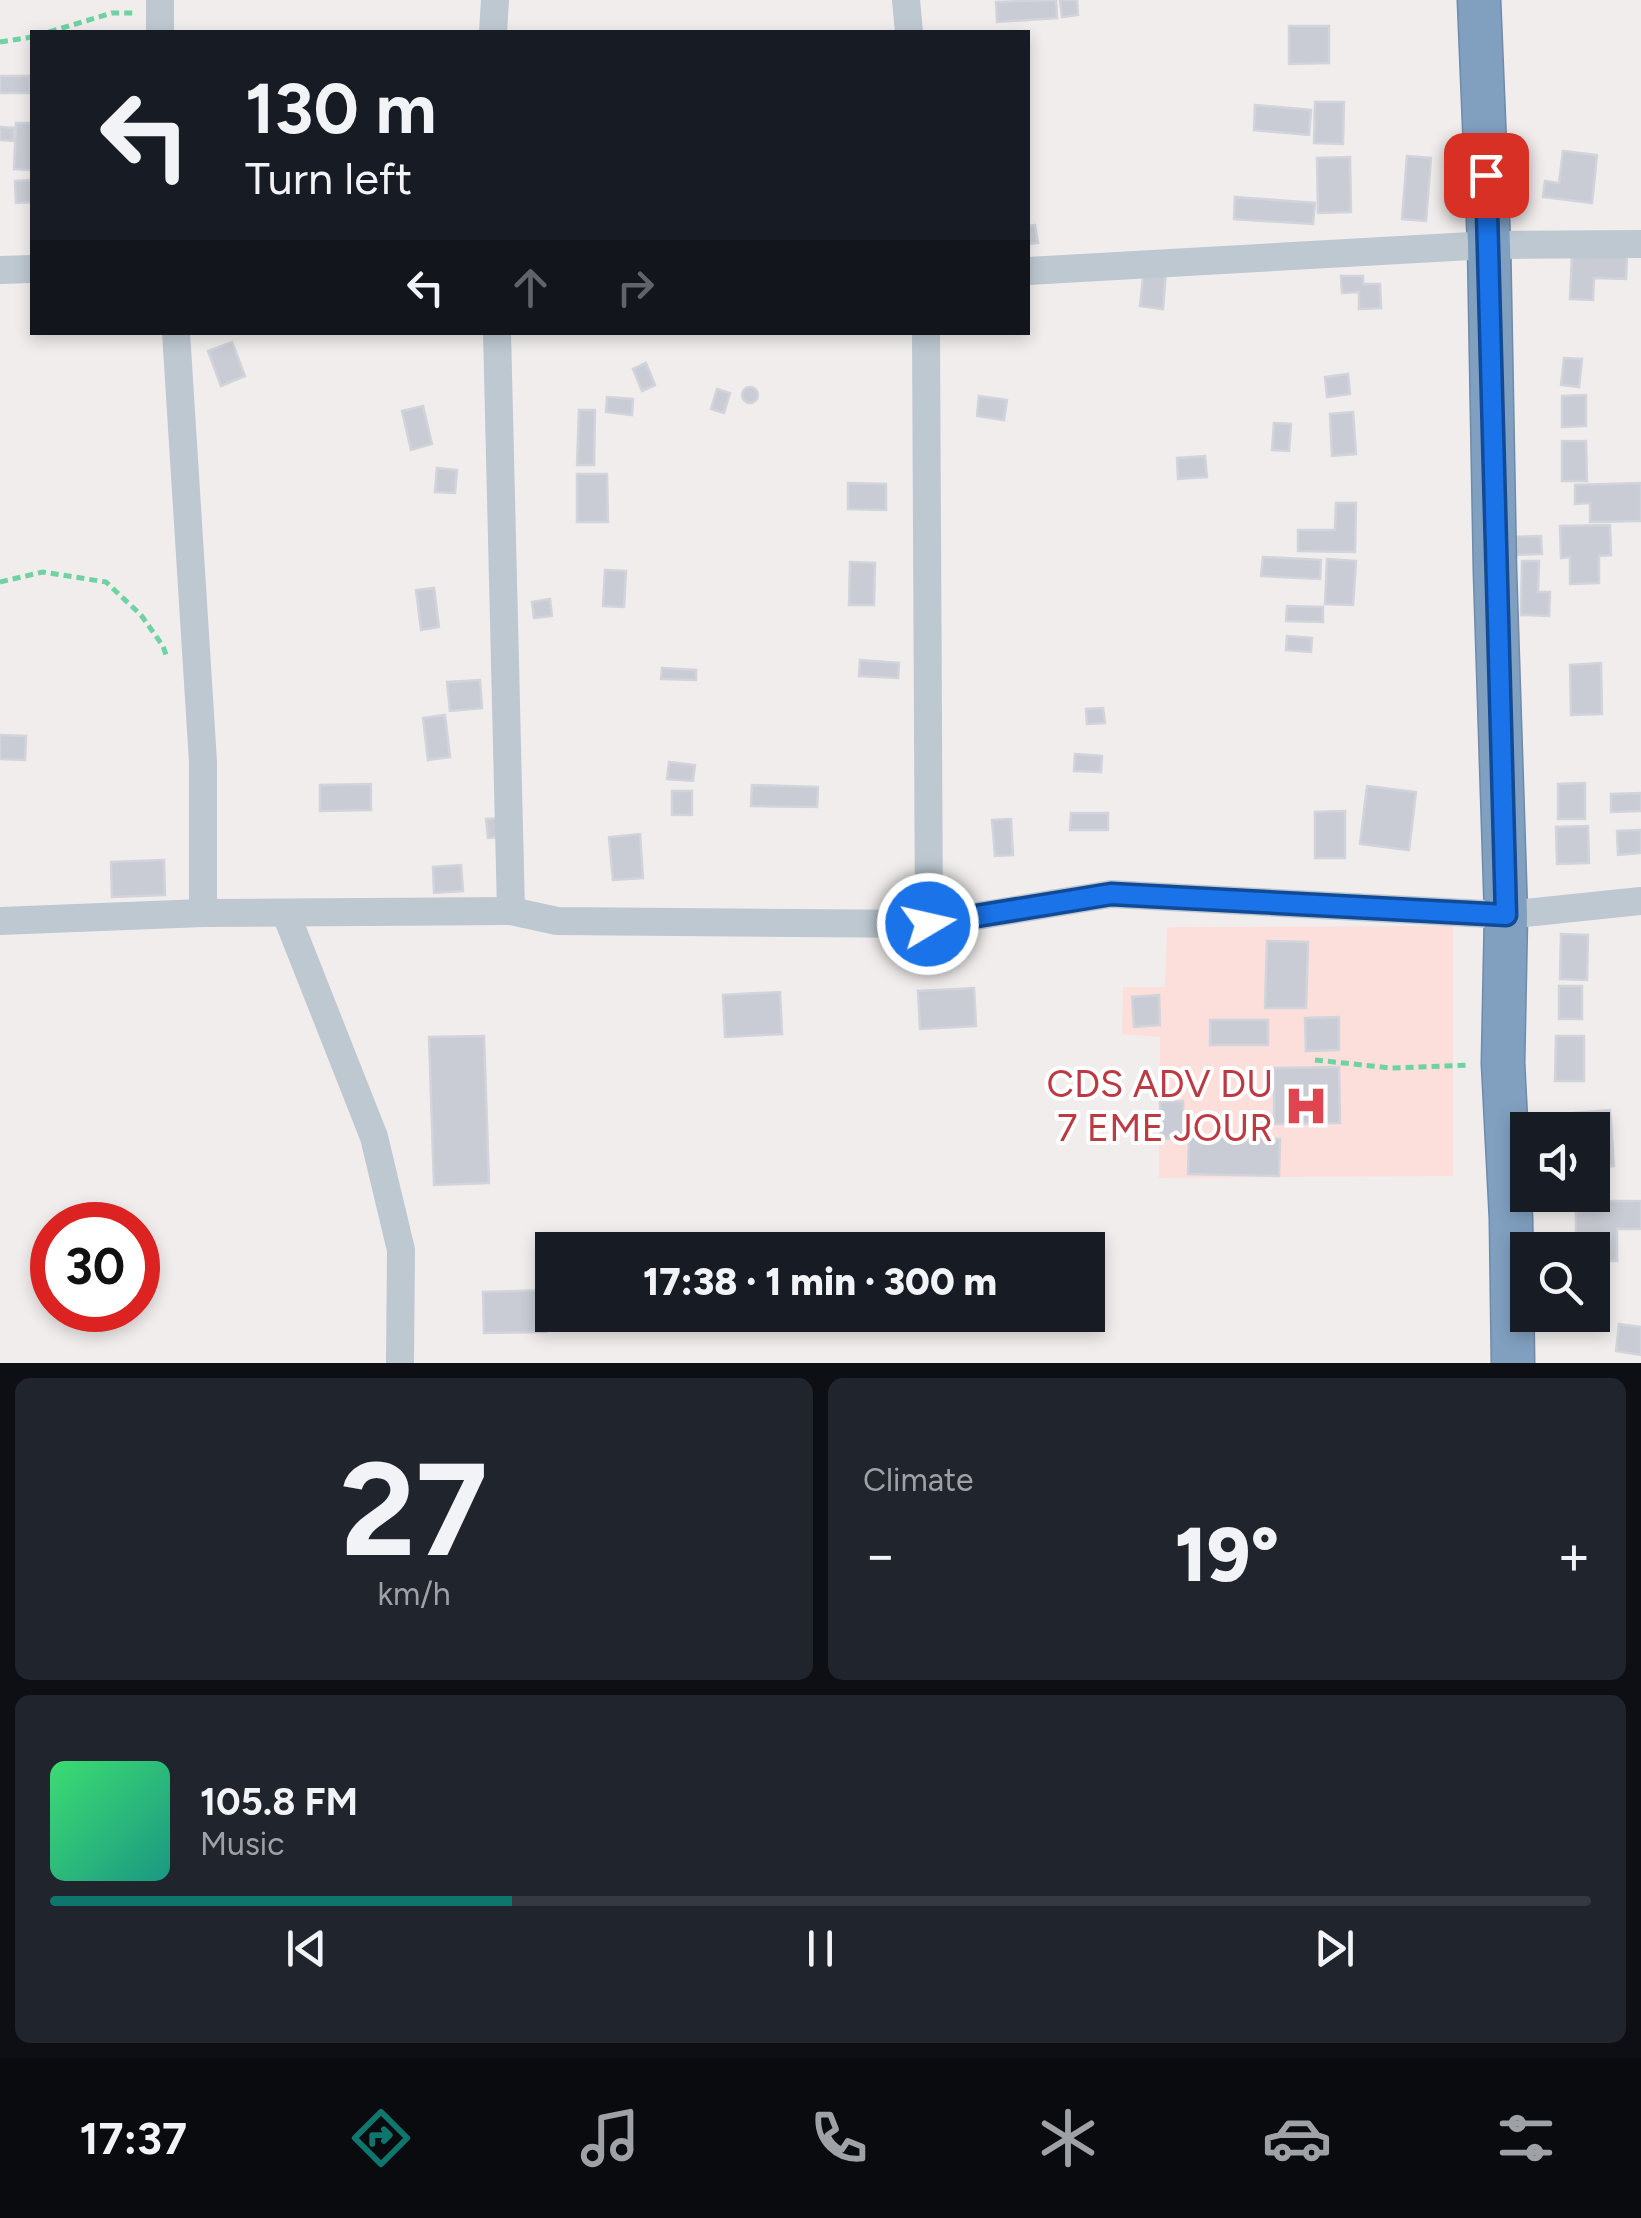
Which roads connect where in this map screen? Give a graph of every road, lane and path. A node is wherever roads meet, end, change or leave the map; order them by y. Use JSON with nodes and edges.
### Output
{"nodes":[{"id":1,"x":495,"y":0,"type":"edge"},
{"id":2,"x":906,"y":0,"type":"edge"},
{"id":3,"x":1479,"y":0,"type":"edge"},
{"id":4,"x":160,"y":15,"type":"edge"},
{"id":5,"x":55,"y":30,"type":"edge"},
{"id":6,"x":494,"y":30,"type":"edge"},
{"id":7,"x":908,"y":30,"type":"edge"},
{"id":8,"x":30,"y":38,"type":"edge"},
{"id":9,"x":0,"y":42,"type":"edge"},
{"id":10,"x":1489,"y":244,"type":"junction"},
{"id":11,"x":1641,"y":244,"type":"edge"},
{"id":12,"x":30,"y":269,"type":"edge"},
{"id":13,"x":0,"y":270,"type":"edge"},
{"id":14,"x":1030,"y":271,"type":"edge"},
{"id":15,"x":176,"y":335,"type":"edge"},
{"id":16,"x":497,"y":335,"type":"edge"},
{"id":17,"x":926,"y":335,"type":"edge"},
{"id":18,"x":0,"y":582,"type":"edge"},
{"id":19,"x":169,"y":663,"type":"dead end"},
{"id":20,"x":1641,"y":901,"type":"edge"},
{"id":21,"x":511,"y":911,"type":"junction"},
{"id":22,"x":203,"y":913,"type":"junction"},
{"id":23,"x":286,"y":914,"type":"junction"},
{"id":24,"x":1506,"y":915,"type":"junction"},
{"id":25,"x":0,"y":921,"type":"edge"},
{"id":26,"x":928,"y":924,"type":"junction"},
{"id":27,"x":1315,"y":1060,"type":"dead end"},
{"id":28,"x":1503,"y":1064,"type":"junction"},
{"id":29,"x":400,"y":1363,"type":"edge"},
{"id":30,"x":1513,"y":1363,"type":"edge"}],
"edges":[{"from":1,"to":6,"type":"street"},
{"from":2,"to":7,"type":"street"},
{"from":3,"to":10,"type":"highway"},
{"from":4,"to":5,"type":"path"},
{"from":8,"to":9,"type":"path"},
{"from":10,"to":11,"type":"street"},
{"from":10,"to":14,"type":"street"},
{"from":10,"to":24,"type":"highway"},
{"from":12,"to":13,"type":"street"},
{"from":15,"to":22,"type":"street"},
{"from":16,"to":21,"type":"street"},
{"from":17,"to":26,"type":"street"},
{"from":18,"to":19,"type":"path"},
{"from":20,"to":24,"type":"street"},
{"from":21,"to":23,"type":"street"},
{"from":21,"to":26,"type":"street"},
{"from":22,"to":23,"type":"street"},
{"from":22,"to":25,"type":"street"},
{"from":23,"to":29,"type":"street"},
{"from":24,"to":26,"type":"street"},
{"from":24,"to":28,"type":"highway"},
{"from":27,"to":28,"type":"path"},
{"from":28,"to":30,"type":"highway"}]}
